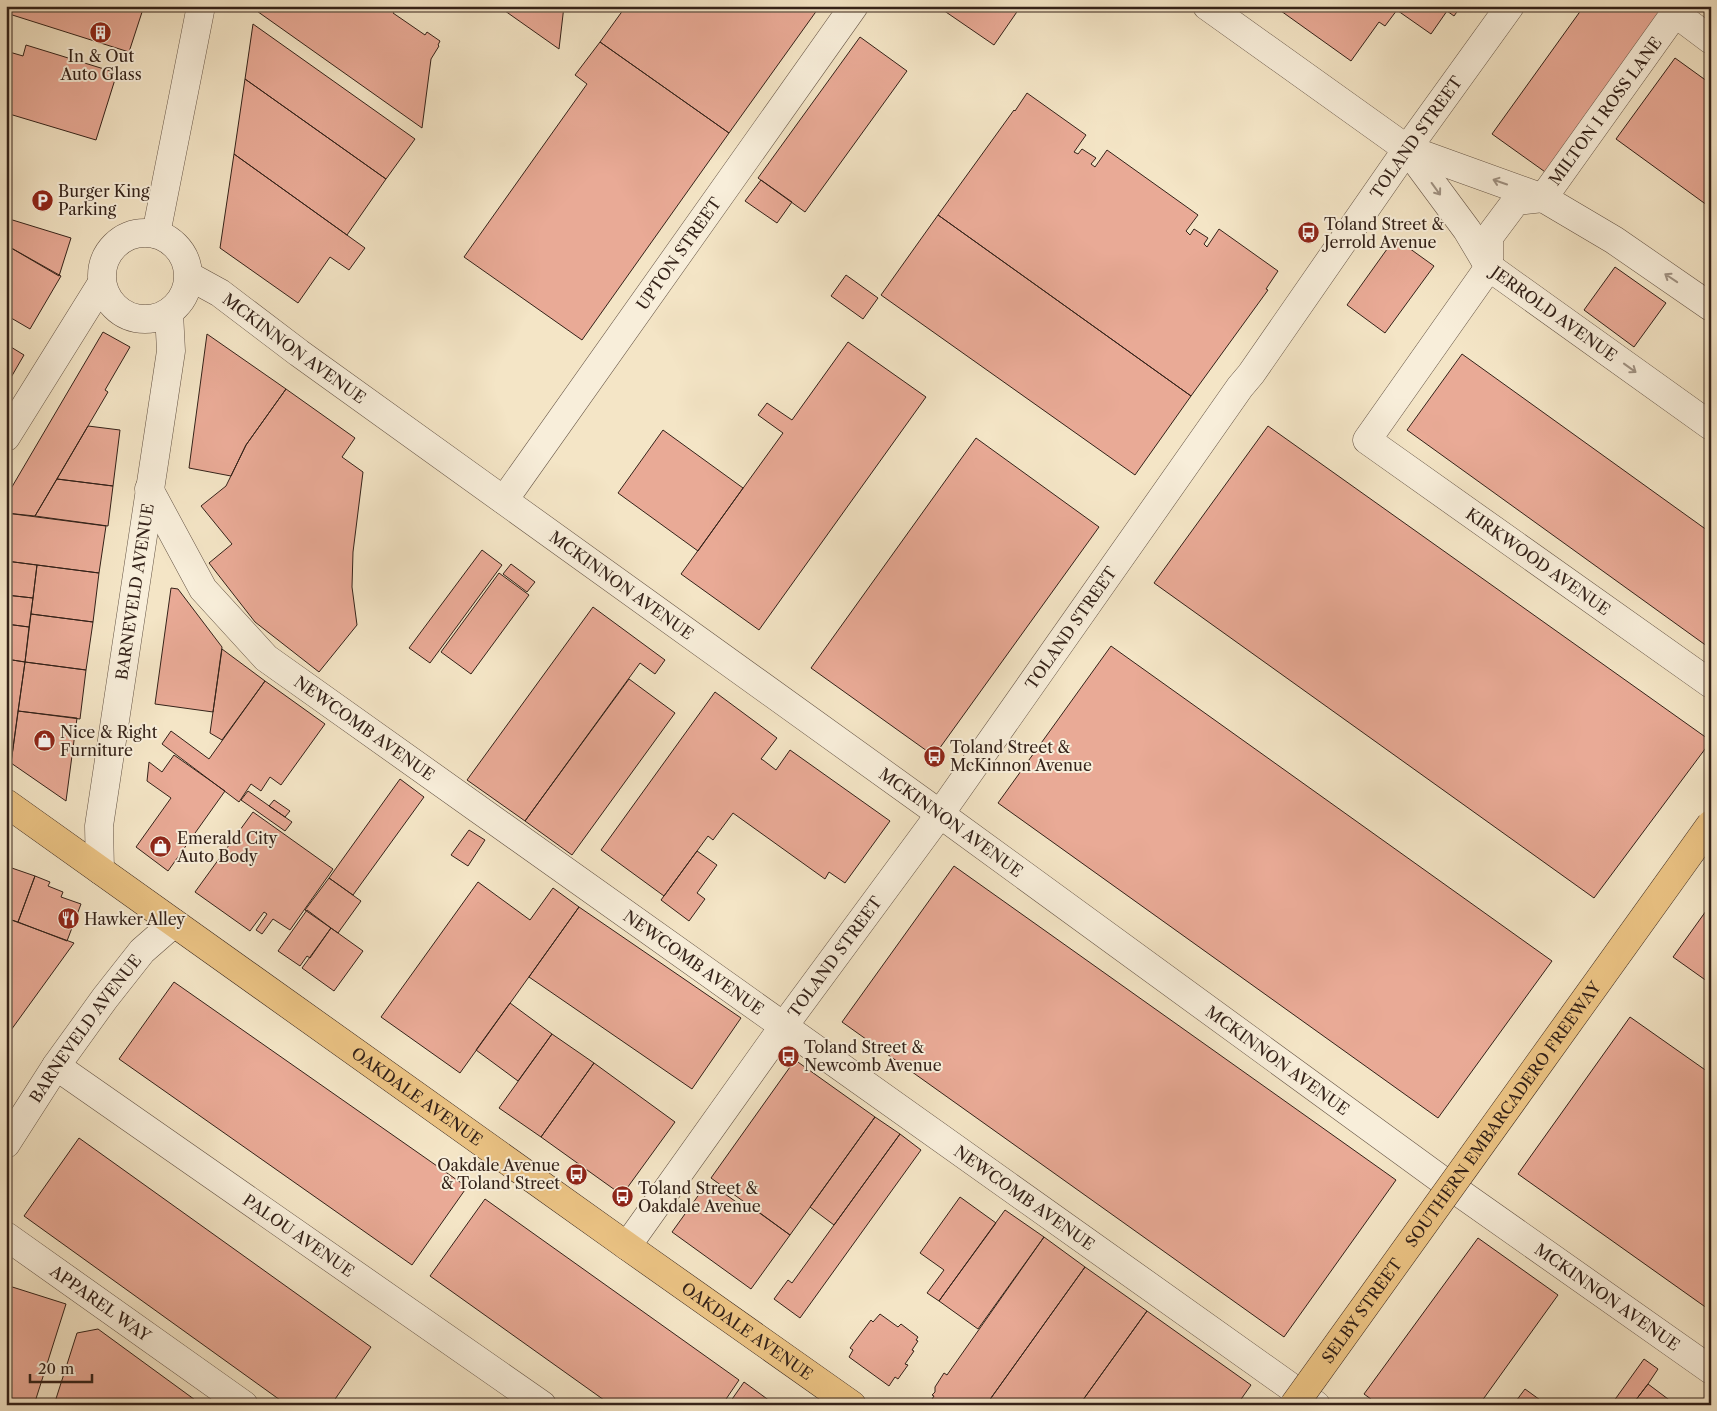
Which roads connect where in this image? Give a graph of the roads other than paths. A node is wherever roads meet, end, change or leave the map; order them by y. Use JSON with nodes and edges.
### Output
{"nodes":[{"id":1,"x":200,"y":6,"type":"edge"},
{"id":2,"x":854,"y":6,"type":"edge"},
{"id":3,"x":1207,"y":6,"type":"edge"},
{"id":4,"x":1510,"y":6,"type":"edge"},
{"id":5,"x":1711,"y":40,"type":"edge"},
{"id":6,"x":1407,"y":149,"type":"junction"},
{"id":7,"x":1543,"y":198,"type":"junction"},
{"id":8,"x":156,"y":234,"type":"junction"},
{"id":9,"x":1489,"y":267,"type":"junction"},
{"id":10,"x":189,"y":276,"type":"junction"},
{"id":11,"x":102,"y":283,"type":"junction"},
{"id":12,"x":1711,"y":307,"type":"edge"},
{"id":13,"x":169,"y":313,"type":"junction"},
{"id":14,"x":1711,"y":426,"type":"edge"},
{"id":15,"x":6,"y":437,"type":"edge"},
{"id":16,"x":149,"y":489,"type":"junction"},
{"id":17,"x":504,"y":500,"type":"junction"},
{"id":18,"x":1711,"y":684,"type":"edge"},
{"id":19,"x":6,"y":803,"type":"edge"},
{"id":20,"x":940,"y":814,"type":"junction"},
{"id":21,"x":1711,"y":826,"type":"edge"},
{"id":22,"x":1711,"y":843,"type":"edge"},
{"id":23,"x":100,"y":870,"type":"junction"},
{"id":24,"x":174,"y":923,"type":"junction"},
{"id":25,"x":783,"y":1027,"type":"junction"},
{"id":26,"x":56,"y":1066,"type":"junction"},
{"id":27,"x":6,"y":1144,"type":"edge"},
{"id":28,"x":1450,"y":1186,"type":"junction"},
{"id":29,"x":6,"y":1236,"type":"edge"},
{"id":30,"x":627,"y":1246,"type":"junction"},
{"id":31,"x":1711,"y":1370,"type":"edge"},
{"id":32,"x":1303,"y":1403,"type":"edge"},
{"id":33,"x":244,"y":1405,"type":"edge"},
{"id":34,"x":542,"y":1405,"type":"edge"},
{"id":35,"x":852,"y":1405,"type":"edge"}],
"edges":[{"from":1,"to":8,"type":"street"},
{"from":2,"to":17,"type":"street","name":"UPTON STREET"},
{"from":3,"to":6,"type":"street","name":"JERROLD AVENUE"},
{"from":4,"to":6,"type":"street","name":"TOLAND STREET"},
{"from":5,"to":7,"type":"street","name":"MILTON I ROSS LANE"},
{"from":7,"to":6,"type":"street","name":"JERROLD AVENUE","one_way":true},
{"from":6,"to":9,"type":"street","name":"JERROLD AVENUE","one_way":true},
{"from":6,"to":20,"type":"street","name":"TOLAND STREET"},
{"from":7,"to":9,"type":"street","name":"MILTON I ROSS LANE"},
{"from":12,"to":7,"type":"street","name":"JERROLD AVENUE","one_way":true},
{"from":8,"to":10,"type":"street"},
{"from":8,"to":11,"type":"street"},
{"from":9,"to":14,"type":"street","name":"JERROLD AVENUE","one_way":true},
{"from":9,"to":18,"type":"street","name":"KIRKWOOD AVENUE"},
{"from":10,"to":13,"type":"street"},
{"from":10,"to":17,"type":"street","name":"MCKINNON AVENUE"},
{"from":11,"to":13,"type":"street"},
{"from":11,"to":15,"type":"street"},
{"from":13,"to":16,"type":"street","name":"BARNEVELD AVENUE"},
{"from":16,"to":23,"type":"street","name":"BARNEVELD AVENUE"},
{"from":16,"to":25,"type":"street","name":"NEWCOMB AVENUE"},
{"from":17,"to":20,"type":"street","name":"MCKINNON AVENUE"},
{"from":19,"to":23,"type":"main road","name":"OAKDALE AVENUE"},
{"from":20,"to":25,"type":"street","name":"TOLAND STREET"},
{"from":20,"to":28,"type":"street","name":"MCKINNON AVENUE"},
{"from":21,"to":28,"type":"street","name":"SELBY STREET"},
{"from":21,"to":32,"type":"main road","name":"SOUTHERN EMBARCADERO FREEWAY","bridge":true},
{"from":22,"to":32,"type":"main road","name":"SOUTHERN EMBARCADERO FREEWAY"},
{"from":23,"to":24,"type":"main road","name":"OAKDALE AVENUE"},
{"from":24,"to":26,"type":"street","name":"BARNEVELD AVENUE"},
{"from":24,"to":30,"type":"main road","name":"OAKDALE AVENUE"},
{"from":25,"to":30,"type":"street","name":"TOLAND STREET"},
{"from":25,"to":32,"type":"street","name":"NEWCOMB AVENUE"},
{"from":26,"to":27,"type":"street","name":"BARNEVELD AVENUE"},
{"from":26,"to":34,"type":"street","name":"PALOU AVENUE"},
{"from":28,"to":31,"type":"street","name":"MCKINNON AVENUE"},
{"from":28,"to":32,"type":"street","name":"SELBY STREET"},
{"from":29,"to":33,"type":"street","name":"APPAREL WAY"},
{"from":30,"to":35,"type":"main road","name":"OAKDALE AVENUE"}]}
